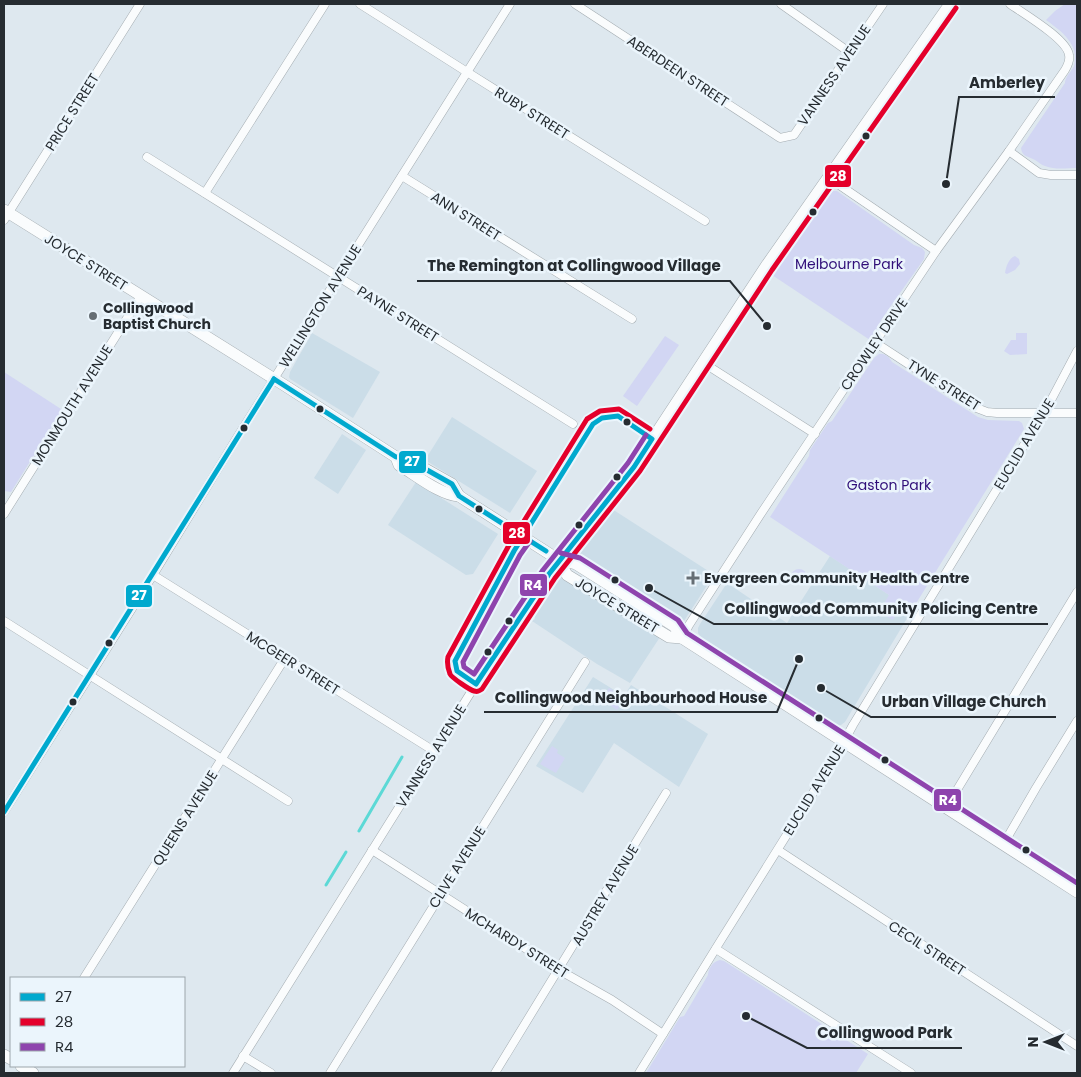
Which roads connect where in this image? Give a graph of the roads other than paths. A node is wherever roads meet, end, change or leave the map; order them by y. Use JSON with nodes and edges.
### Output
{"nodes":[{"id":1,"x":140,"y":4,"type":"edge"},
{"id":2,"x":326,"y":4,"type":"edge"},
{"id":3,"x":360,"y":4,"type":"edge"},
{"id":4,"x":510,"y":4,"type":"edge"},
{"id":5,"x":575,"y":4,"type":"edge"},
{"id":6,"x":781,"y":4,"type":"edge"},
{"id":7,"x":882,"y":4,"type":"edge"},
{"id":8,"x":950,"y":4,"type":"edge"},
{"id":9,"x":1010,"y":4,"type":"edge"},
{"id":10,"x":849,"y":52,"type":"junction"},
{"id":11,"x":467,"y":72,"type":"junction"},
{"id":12,"x":780,"y":138,"type":"joint"},
{"id":13,"x":1009,"y":152,"type":"junction"},
{"id":14,"x":147,"y":157,"type":"dead end"},
{"id":15,"x":1077,"y":175,"type":"edge"},
{"id":16,"x":402,"y":176,"type":"junction"},
{"id":17,"x":829,"y":178,"type":"junction"},
{"id":18,"x":205,"y":193,"type":"junction"},
{"id":19,"x":5,"y":215,"type":"edge"},
{"id":20,"x":705,"y":221,"type":"dead end"},
{"id":21,"x":936,"y":251,"type":"junction"},
{"id":22,"x":339,"y":277,"type":"junction"},
{"id":23,"x":141,"y":296,"type":"junction"},
{"id":24,"x":632,"y":319,"type":"dead end"},
{"id":25,"x":876,"y":342,"type":"junction"},
{"id":26,"x":1077,"y":351,"type":"edge"},
{"id":27,"x":702,"y":362,"type":"junction"},
{"id":28,"x":274,"y":379,"type":"junction"},
{"id":29,"x":1043,"y":413,"type":"junction"},
{"id":30,"x":1077,"y":413,"type":"edge"},
{"id":31,"x":573,"y":424,"type":"dead end"},
{"id":32,"x":815,"y":434,"type":"junction"},
{"id":33,"x":4,"y":514,"type":"edge"},
{"id":34,"x":559,"y":560,"type":"junction"},
{"id":35,"x":153,"y":575,"type":"junction"},
{"id":36,"x":1077,"y":592,"type":"edge"},
{"id":37,"x":4,"y":622,"type":"edge"},
{"id":38,"x":682,"y":638,"type":"junction"},
{"id":39,"x":285,"y":658,"type":"junction"},
{"id":40,"x":585,"y":662,"type":"dead end"},
{"id":41,"x":89,"y":675,"type":"junction"},
{"id":42,"x":1077,"y":721,"type":"edge"},
{"id":43,"x":843,"y":743,"type":"junction"},
{"id":44,"x":434,"y":751,"type":"junction"},
{"id":45,"x":222,"y":759,"type":"junction"},
{"id":46,"x":666,"y":793,"type":"dead end"},
{"id":47,"x":288,"y":801,"type":"dead end"},
{"id":48,"x":946,"y":808,"type":"junction"},
{"id":49,"x":4,"y":812,"type":"edge"},
{"id":50,"x":1003,"y":845,"type":"junction"},
{"id":51,"x":372,"y":850,"type":"junction"},
{"id":52,"x":778,"y":850,"type":"junction"},
{"id":53,"x":1077,"y":892,"type":"edge"},
{"id":54,"x":441,"y":894,"type":"junction"},
{"id":55,"x":716,"y":949,"type":"junction"},
{"id":56,"x":559,"y":970,"type":"junction"},
{"id":57,"x":85,"y":977,"type":"edge"},
{"id":58,"x":663,"y":1034,"type":"junction"},
{"id":59,"x":1077,"y":1046,"type":"edge"},
{"id":60,"x":243,"y":1056,"type":"junction"},
{"id":61,"x":233,"y":1073,"type":"edge"},
{"id":62,"x":271,"y":1073,"type":"edge"},
{"id":63,"x":330,"y":1073,"type":"edge"},
{"id":64,"x":495,"y":1073,"type":"edge"},
{"id":65,"x":640,"y":1073,"type":"edge"},
{"id":66,"x":911,"y":1073,"type":"edge"}],
"edges":[{"from":1,"to":19,"type":"street","name":"PRICE STREET"},
{"from":2,"to":18,"type":"street"},
{"from":3,"to":11,"type":"street","name":"RUBY STREET"},
{"from":4,"to":11,"type":"street","name":"WELLINGTON AVENUE"},
{"from":5,"to":12,"type":"street","name":"ABERDEEN STREET"},
{"from":6,"to":10,"type":"street"},
{"from":7,"to":10,"type":"street","name":"VANNESS AVENUE"},
{"from":8,"to":17,"type":"main road","name":"VANNESS AVENUE"},
{"from":9,"to":13,"type":"street","name":"CROWLEY DRIVE"},
{"from":10,"to":12,"type":"street","name":"VANNESS AVENUE"},
{"from":11,"to":16,"type":"street","name":"WELLINGTON AVENUE"},
{"from":11,"to":20,"type":"street","name":"RUBY STREET"},
{"from":13,"to":15,"type":"street"},
{"from":13,"to":21,"type":"street","name":"CROWLEY DRIVE"},
{"from":14,"to":18,"type":"street","name":"PAYNE STREET"},
{"from":16,"to":22,"type":"street","name":"WELLINGTON AVENUE"},
{"from":16,"to":24,"type":"street","name":"ANN STREET"},
{"from":17,"to":21,"type":"street"},
{"from":17,"to":27,"type":"main road","name":"VANNESS AVENUE"},
{"from":18,"to":22,"type":"street","name":"PAYNE STREET"},
{"from":19,"to":23,"type":"main road","name":"JOYCE STREET"},
{"from":21,"to":25,"type":"street","name":"CROWLEY DRIVE"},
{"from":22,"to":28,"type":"street","name":"WELLINGTON AVENUE"},
{"from":22,"to":31,"type":"street","name":"PAYNE STREET"},
{"from":23,"to":28,"type":"main road","name":"JOYCE STREET"},
{"from":23,"to":33,"type":"street","name":"MONMOUTH AVENUE"},
{"from":25,"to":29,"type":"street","name":"TYNE STREET"},
{"from":25,"to":32,"type":"street","name":"CROWLEY DRIVE"},
{"from":26,"to":29,"type":"street","name":"EUCLID AVENUE"},
{"from":27,"to":32,"type":"street"},
{"from":27,"to":34,"type":"main road","name":"VANNESS AVENUE"},
{"from":28,"to":34,"type":"main road","name":"JOYCE STREET"},
{"from":28,"to":35,"type":"street","name":"WELLINGTON AVENUE"},
{"from":29,"to":30,"type":"street","name":"TYNE STREET"},
{"from":29,"to":43,"type":"street","name":"EUCLID AVENUE"},
{"from":32,"to":38,"type":"street","name":"CROWLEY DRIVE"},
{"from":34,"to":38,"type":"main road","name":"JOYCE STREET"},
{"from":34,"to":44,"type":"street","name":"VANNESS AVENUE"},
{"from":35,"to":39,"type":"street","name":"MCGEER STREET"},
{"from":35,"to":41,"type":"street","name":"WELLINGTON AVENUE"},
{"from":36,"to":48,"type":"street"},
{"from":37,"to":41,"type":"street"},
{"from":38,"to":43,"type":"main road","name":"JOYCE STREET"},
{"from":39,"to":44,"type":"street","name":"MCGEER STREET"},
{"from":39,"to":45,"type":"street","name":"QUEENS AVENUE"},
{"from":40,"to":54,"type":"street","name":"CLIVE AVENUE"},
{"from":41,"to":45,"type":"street"},
{"from":41,"to":49,"type":"street","name":"WELLINGTON AVENUE"},
{"from":42,"to":50,"type":"street"},
{"from":43,"to":48,"type":"main road","name":"JOYCE STREET"},
{"from":43,"to":52,"type":"street","name":"EUCLID AVENUE"},
{"from":44,"to":51,"type":"street","name":"VANNESS AVENUE"},
{"from":45,"to":47,"type":"street"},
{"from":45,"to":57,"type":"street","name":"QUEENS AVENUE"},
{"from":46,"to":56,"type":"street","name":"AUSTREY AVENUE"},
{"from":48,"to":50,"type":"main road","name":"JOYCE STREET"},
{"from":50,"to":53,"type":"main road","name":"JOYCE STREET"},
{"from":51,"to":54,"type":"street","name":"MCHARDY STREET"},
{"from":51,"to":60,"type":"street","name":"VANNESS AVENUE"},
{"from":52,"to":55,"type":"street","name":"EUCLID AVENUE"},
{"from":52,"to":59,"type":"street","name":"CECIL STREET"},
{"from":54,"to":56,"type":"street","name":"MCHARDY STREET"},
{"from":54,"to":63,"type":"street","name":"CLIVE AVENUE"},
{"from":55,"to":58,"type":"street","name":"EUCLID AVENUE"},
{"from":55,"to":66,"type":"street"},
{"from":56,"to":58,"type":"street","name":"MCHARDY STREET"},
{"from":56,"to":64,"type":"street","name":"AUSTREY AVENUE"},
{"from":58,"to":65,"type":"street","name":"EUCLID AVENUE"},
{"from":60,"to":61,"type":"street","name":"VANNESS AVENUE"},
{"from":60,"to":62,"type":"street"}]}
